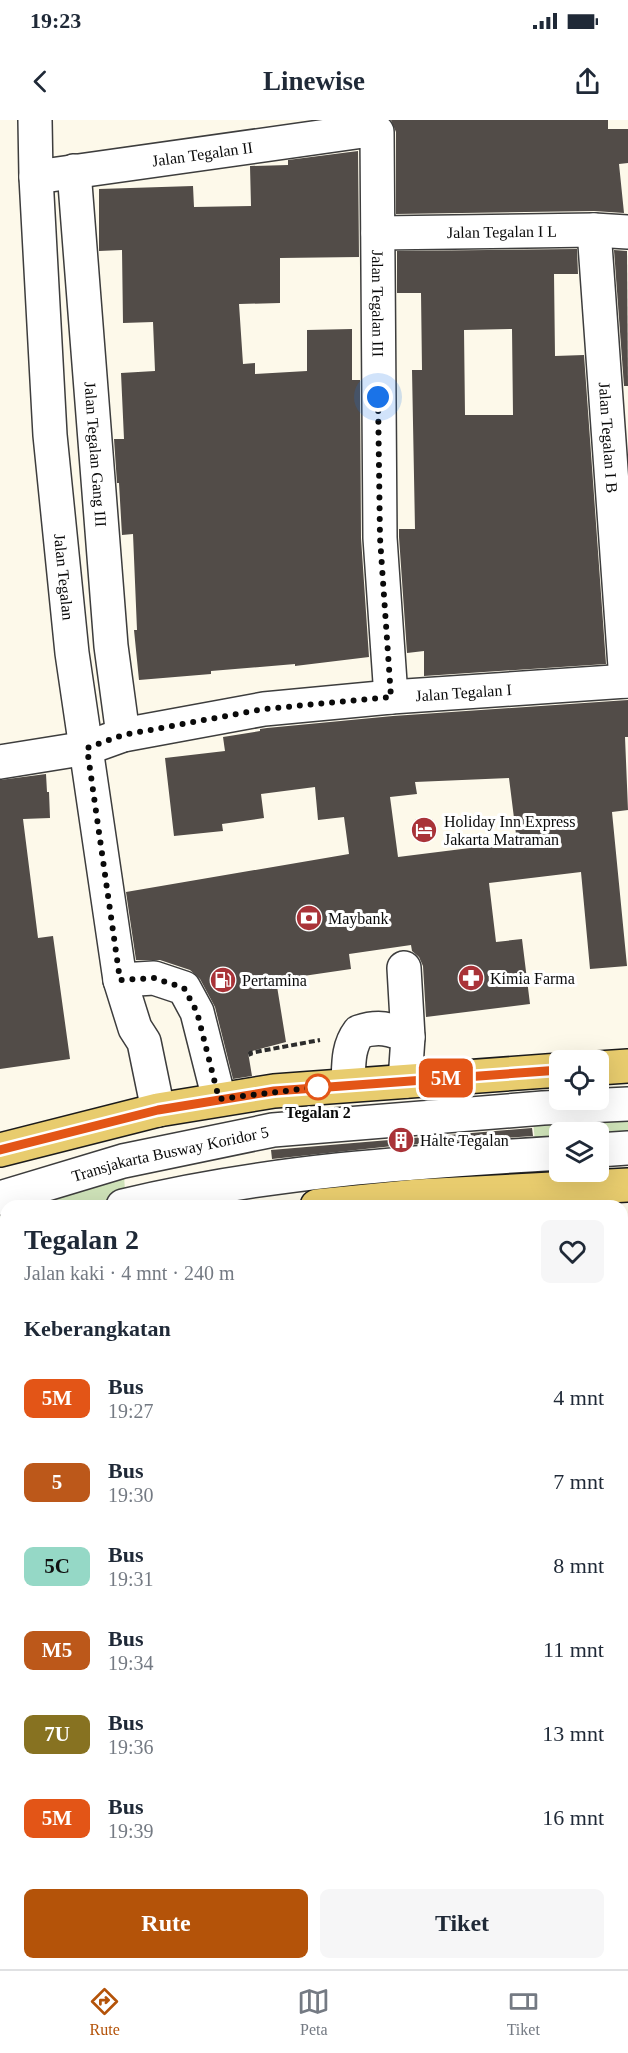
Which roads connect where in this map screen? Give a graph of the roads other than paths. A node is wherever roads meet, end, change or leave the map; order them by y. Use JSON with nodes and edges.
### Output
{"nodes":[{"id":1,"x":35,"y":120,"type":"edge"},
{"id":2,"x":370,"y":130,"type":"joint"},
{"id":3,"x":74,"y":171,"type":"junction"},
{"id":4,"x":36,"y":177,"type":"junction"},
{"id":5,"x":594,"y":230,"type":"junction"},
{"id":6,"x":628,"y":232,"type":"edge"},
{"id":7,"x":378,"y":233,"type":"junction"},
{"id":8,"x":111,"y":646,"type":"junction"},
{"id":9,"x":72,"y":653,"type":"junction"},
{"id":10,"x":627,"y":681,"type":"edge"},
{"id":11,"x":391,"y":697,"type":"junction"},
{"id":12,"x":123,"y":735,"type":"junction"},
{"id":13,"x":87,"y":748,"type":"junction"},
{"id":14,"x":0,"y":762,"type":"edge"},
{"id":15,"x":404,"y":968,"type":"dead end"},
{"id":16,"x":120,"y":980,"type":"junction"},
{"id":17,"x":408,"y":1037,"type":"junction"},
{"id":18,"x":628,"y":1066,"type":"edge"},
{"id":19,"x":609,"y":1067,"type":"edge"},
{"id":20,"x":549,"y":1071,"type":"edge"},
{"id":21,"x":405,"y":1081,"type":"junction"},
{"id":22,"x":348,"y":1085,"type":"junction"},
{"id":23,"x":219,"y":1099,"type":"junction"},
{"id":24,"x":628,"y":1104,"type":"edge"},
{"id":25,"x":146,"y":1113,"type":"junction"},
{"id":26,"x":628,"y":1148,"type":"edge"},
{"id":27,"x":609,"y":1149,"type":"edge"},
{"id":28,"x":0,"y":1150,"type":"edge"},
{"id":29,"x":549,"y":1154,"type":"edge"},
{"id":30,"x":628,"y":1185,"type":"edge"},
{"id":31,"x":0,"y":1198,"type":"edge"},
{"id":32,"x":152,"y":1200,"type":"edge"},
{"id":33,"x":379,"y":1200,"type":"edge"}],
"edges":[{"from":1,"to":4,"type":"street","name":"Jalan Tegalan"},
{"from":2,"to":3,"type":"street","name":"Jalan Tegalan II"},
{"from":2,"to":7,"type":"street","name":"Jalan Tegalan III"},
{"from":3,"to":4,"type":"street","name":"Jalan Tegalan II"},
{"from":3,"to":8,"type":"street","name":"Jalan Tegalan Gang III"},
{"from":4,"to":9,"type":"street","name":"Jalan Tegalan"},
{"from":5,"to":6,"type":"street","name":"Jalan Tegalan I L"},
{"from":5,"to":7,"type":"street","name":"Jalan Tegalan I L"},
{"from":5,"to":10,"type":"street","name":"Jalan Tegalan I B"},
{"from":7,"to":11,"type":"street","name":"Jalan Tegalan III"},
{"from":8,"to":9,"type":"street"},
{"from":8,"to":12,"type":"street","name":"Jalan Tegalan Gang III"},
{"from":9,"to":13,"type":"street","name":"Jalan Tegalan"},
{"from":10,"to":11,"type":"street","name":"Jalan Tegalan I"},
{"from":11,"to":12,"type":"street","name":"Jalan Tegalan I"},
{"from":12,"to":13,"type":"street","name":"Jalan Tegalan I"},
{"from":13,"to":14,"type":"street","name":"Jalan Tegalan I"},
{"from":13,"to":16,"type":"street","name":"Jalan Tegalan"},
{"from":15,"to":17,"type":"street"},
{"from":16,"to":23,"type":"street"},
{"from":16,"to":25,"type":"street","name":"Jalan Tegalan"},
{"from":17,"to":21,"type":"street"},
{"from":17,"to":22,"type":"street"},
{"from":18,"to":19,"type":"main road"},
{"from":20,"to":21,"type":"main road"},
{"from":21,"to":22,"type":"main road"},
{"from":22,"to":23,"type":"main road"},
{"from":23,"to":25,"type":"main road"},
{"from":24,"to":31,"type":"street","name":"Transjakarta Busway Koridor 5"},
{"from":25,"to":28,"type":"main road"},
{"from":26,"to":27,"type":"street"},
{"from":29,"to":32,"type":"street"},
{"from":30,"to":33,"type":"main road"}]}
